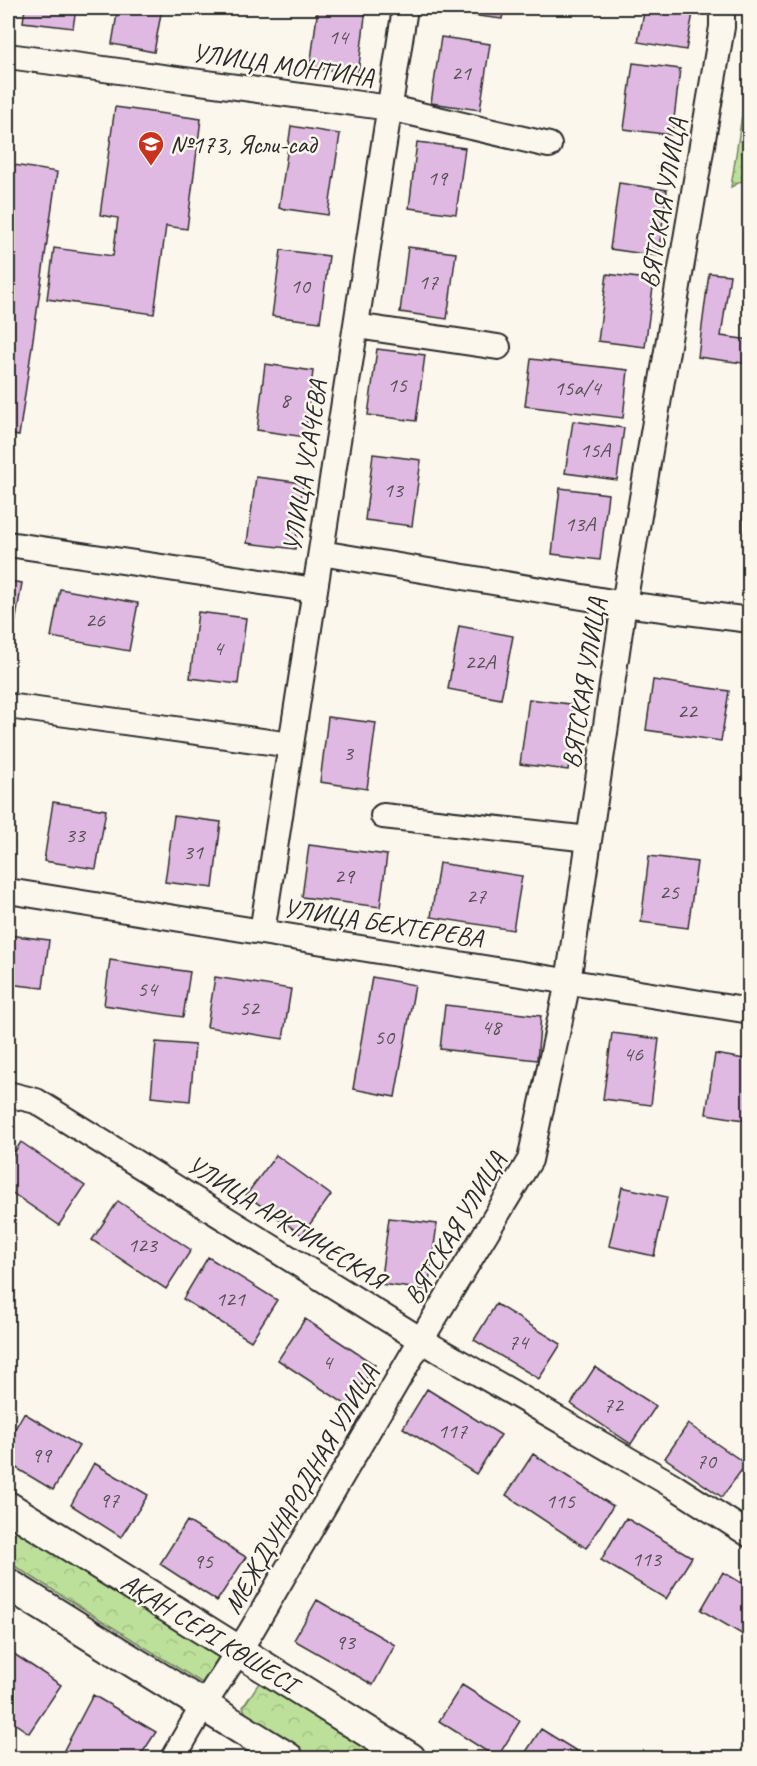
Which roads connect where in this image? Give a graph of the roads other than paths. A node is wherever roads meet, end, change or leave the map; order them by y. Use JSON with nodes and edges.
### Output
{"nodes":[{"id":1,"x":405,"y":8,"type":"edge"},
{"id":2,"x":722,"y":8,"type":"edge"},
{"id":3,"x":8,"y":56,"type":"edge"},
{"id":4,"x":390,"y":108,"type":"junction"},
{"id":5,"x":549,"y":145,"type":"dead end"},
{"id":6,"x":356,"y":326,"type":"junction"},
{"id":7,"x":498,"y":347,"type":"dead end"},
{"id":8,"x":8,"y":544,"type":"edge"},
{"id":9,"x":321,"y":553,"type":"junction"},
{"id":10,"x":315,"y":590,"type":"junction"},
{"id":11,"x":624,"y":604,"type":"junction"},
{"id":12,"x":750,"y":620,"type":"edge"},
{"id":13,"x":8,"y":705,"type":"edge"},
{"id":14,"x":291,"y":745,"type":"junction"},
{"id":15,"x":382,"y":816,"type":"dead end"},
{"id":16,"x":589,"y":839,"type":"junction"},
{"id":17,"x":8,"y":891,"type":"edge"},
{"id":18,"x":262,"y":932,"type":"junction"},
{"id":19,"x":568,"y":982,"type":"junction"},
{"id":20,"x":750,"y":1011,"type":"edge"},
{"id":21,"x":8,"y":1094,"type":"edge"},
{"id":22,"x":421,"y":1340,"type":"junction"},
{"id":23,"x":8,"y":1507,"type":"edge"},
{"id":24,"x":750,"y":1534,"type":"edge"},
{"id":25,"x":8,"y":1584,"type":"edge"},
{"id":26,"x":239,"y":1652,"type":"junction"},
{"id":27,"x":203,"y":1706,"type":"junction"},
{"id":28,"x":173,"y":1758,"type":"edge"},
{"id":29,"x":288,"y":1758,"type":"edge"},
{"id":30,"x":410,"y":1758,"type":"edge"}],
"edges":[{"from":1,"to":4,"type":"street","name":"УЛИЦА УСАЧЕВА"},
{"from":2,"to":11,"type":"street","name":"ВЯТСКАЯ УЛИЦА"},
{"from":3,"to":4,"type":"street","name":"УЛИЦА МОНТИНА"},
{"from":4,"to":5,"type":"street","name":"УЛИЦА МОНТИНА"},
{"from":4,"to":6,"type":"street","name":"УЛИЦА УСАЧЕВА"},
{"from":6,"to":7,"type":"street"},
{"from":6,"to":9,"type":"street","name":"УЛИЦА УСАЧЕВА"},
{"from":8,"to":10,"type":"street"},
{"from":9,"to":10,"type":"street","name":"УЛИЦА УСАЧЕВА"},
{"from":9,"to":11,"type":"street"},
{"from":10,"to":14,"type":"street","name":"УЛИЦА УСАЧЕВА"},
{"from":11,"to":12,"type":"street"},
{"from":11,"to":16,"type":"street","name":"ВЯТСКАЯ УЛИЦА"},
{"from":13,"to":14,"type":"street"},
{"from":14,"to":18,"type":"street","name":"УЛИЦА УСАЧЕВА"},
{"from":15,"to":16,"type":"street"},
{"from":16,"to":19,"type":"street","name":"ВЯТСКАЯ УЛИЦА"},
{"from":17,"to":18,"type":"street","name":"УЛИЦА БЕХТЕРЕВА"},
{"from":18,"to":19,"type":"street","name":"УЛИЦА БЕХТЕРЕВА"},
{"from":19,"to":20,"type":"street","name":"УЛИЦА БЕХТЕРЕВА"},
{"from":19,"to":22,"type":"street","name":"ВЯТСКАЯ УЛИЦА"},
{"from":21,"to":22,"type":"street","name":"УЛИЦА АРКТИЧЕСКАЯ"},
{"from":22,"to":24,"type":"street","name":"УЛИЦА АРКТИЧЕСКАЯ"},
{"from":22,"to":26,"type":"street","name":"МЕЖДУНАРОДНАЯ УЛИЦА"},
{"from":23,"to":26,"type":"street","name":"АҚАН СЕРІ КӨШЕСІ"},
{"from":25,"to":27,"type":"street"},
{"from":26,"to":27,"type":"street","name":"МЕЖДУНАРОДНАЯ УЛИЦА"},
{"from":26,"to":30,"type":"street","name":"АҚАН СЕРІ КӨШЕСІ"},
{"from":27,"to":28,"type":"street","name":"МЕЖДУНАРОДНАЯ УЛИЦА"},
{"from":27,"to":29,"type":"street"}]}
